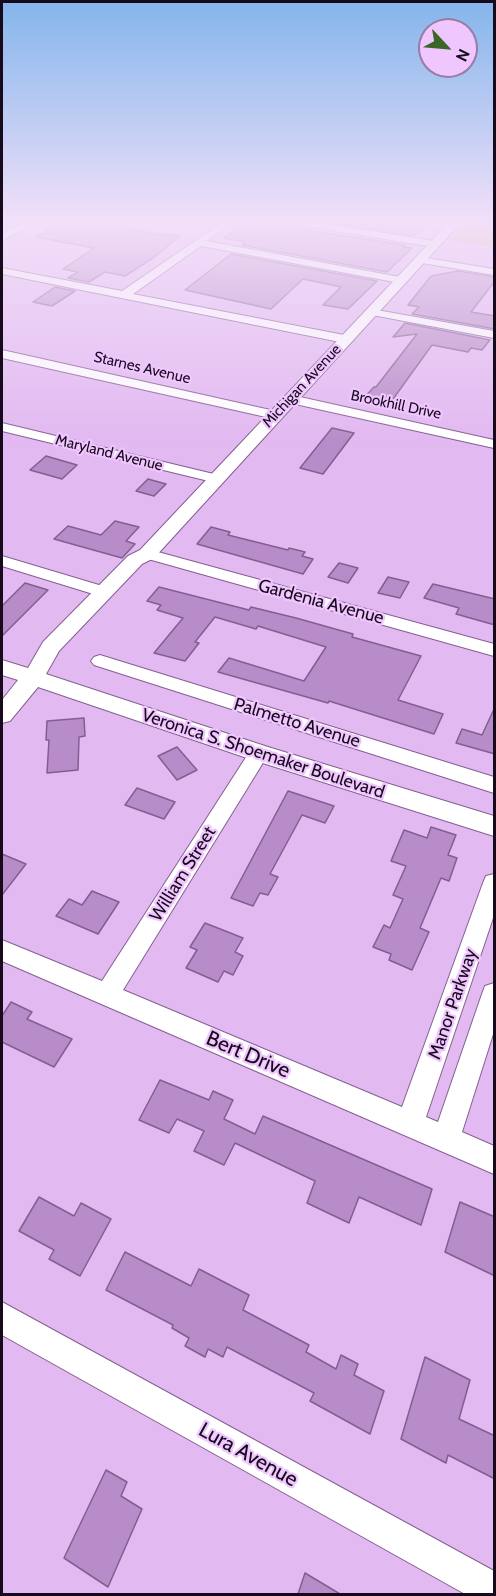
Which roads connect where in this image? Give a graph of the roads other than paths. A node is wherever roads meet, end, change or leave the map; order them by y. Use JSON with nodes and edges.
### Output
{"nodes":[{"id":1,"x":112,"y":293,"type":"edge"},
{"id":2,"x":128,"y":293,"type":"edge"},
{"id":3,"x":388,"y":293,"type":"edge"},
{"id":4,"x":124,"y":296,"type":"junction"},
{"id":5,"x":371,"y":312,"type":"junction"},
{"id":6,"x":495,"y":335,"type":"edge"},
{"id":7,"x":345,"y":339,"type":"junction"},
{"id":8,"x":2,"y":354,"type":"edge"},
{"id":9,"x":291,"y":399,"type":"junction"},
{"id":10,"x":275,"y":415,"type":"junction"},
{"id":11,"x":2,"y":427,"type":"edge"},
{"id":12,"x":495,"y":444,"type":"edge"},
{"id":13,"x":217,"y":479,"type":"junction"},
{"id":14,"x":147,"y":554,"type":"junction"},
{"id":15,"x":2,"y":561,"type":"edge"},
{"id":16,"x":103,"y":592,"type":"junction"},
{"id":17,"x":495,"y":650,"type":"edge"},
{"id":18,"x":100,"y":661,"type":"dead end"},
{"id":19,"x":2,"y":669,"type":"edge"},
{"id":20,"x":32,"y":679,"type":"junction"},
{"id":21,"x":2,"y":715,"type":"edge"},
{"id":22,"x":259,"y":753,"type":"junction"},
{"id":23,"x":495,"y":785,"type":"edge"},
{"id":24,"x":495,"y":826,"type":"edge"},
{"id":25,"x":495,"y":883,"type":"edge"},
{"id":26,"x":2,"y":950,"type":"edge"},
{"id":27,"x":107,"y":994,"type":"junction"},
{"id":28,"x":495,"y":994,"type":"edge"},
{"id":29,"x":410,"y":1124,"type":"junction"},
{"id":30,"x":446,"y":1139,"type":"junction"},
{"id":31,"x":495,"y":1160,"type":"edge"},
{"id":32,"x":2,"y":1318,"type":"edge"},
{"id":33,"x":495,"y":1592,"type":"edge"}],
"edges":[{"from":1,"to":4,"type":"street"},
{"from":2,"to":4,"type":"street"},
{"from":3,"to":5,"type":"street","name":"Michigan Avenue"},
{"from":4,"to":7,"type":"street"},
{"from":5,"to":6,"type":"street"},
{"from":5,"to":7,"type":"street","name":"Michigan Avenue"},
{"from":7,"to":9,"type":"street","name":"Michigan Avenue"},
{"from":8,"to":10,"type":"street","name":"Starnes Avenue"},
{"from":9,"to":10,"type":"street","name":"Michigan Avenue"},
{"from":9,"to":12,"type":"street","name":"Brookhill Drive"},
{"from":10,"to":13,"type":"street","name":"Michigan Avenue"},
{"from":11,"to":13,"type":"street","name":"Maryland Avenue"},
{"from":13,"to":14,"type":"street","name":"Michigan Avenue"},
{"from":14,"to":16,"type":"street","name":"Michigan Avenue"},
{"from":14,"to":17,"type":"street","name":"Gardenia Avenue"},
{"from":14,"to":20,"type":"street","name":"Michigan Avenue"},
{"from":15,"to":16,"type":"street"},
{"from":16,"to":20,"type":"street","name":"Michigan Avenue"},
{"from":18,"to":23,"type":"street","name":"Palmetto Avenue"},
{"from":19,"to":20,"type":"street","name":"Veronica S. Shoemaker Boulevard"},
{"from":20,"to":21,"type":"street","name":"Michigan Avenue"},
{"from":20,"to":22,"type":"street","name":"Veronica S. Shoemaker Boulevard"},
{"from":22,"to":24,"type":"street","name":"Veronica S. Shoemaker Boulevard"},
{"from":22,"to":27,"type":"street","name":"William Street"},
{"from":25,"to":29,"type":"street","name":"Manor Parkway"},
{"from":26,"to":27,"type":"street","name":"Bert Drive"},
{"from":27,"to":29,"type":"street","name":"Bert Drive"},
{"from":28,"to":30,"type":"street","name":"Manor Parkway"},
{"from":29,"to":30,"type":"street","name":"Bert Drive"},
{"from":30,"to":31,"type":"street","name":"Bert Drive"},
{"from":32,"to":33,"type":"street","name":"Lura Avenue"}]}
